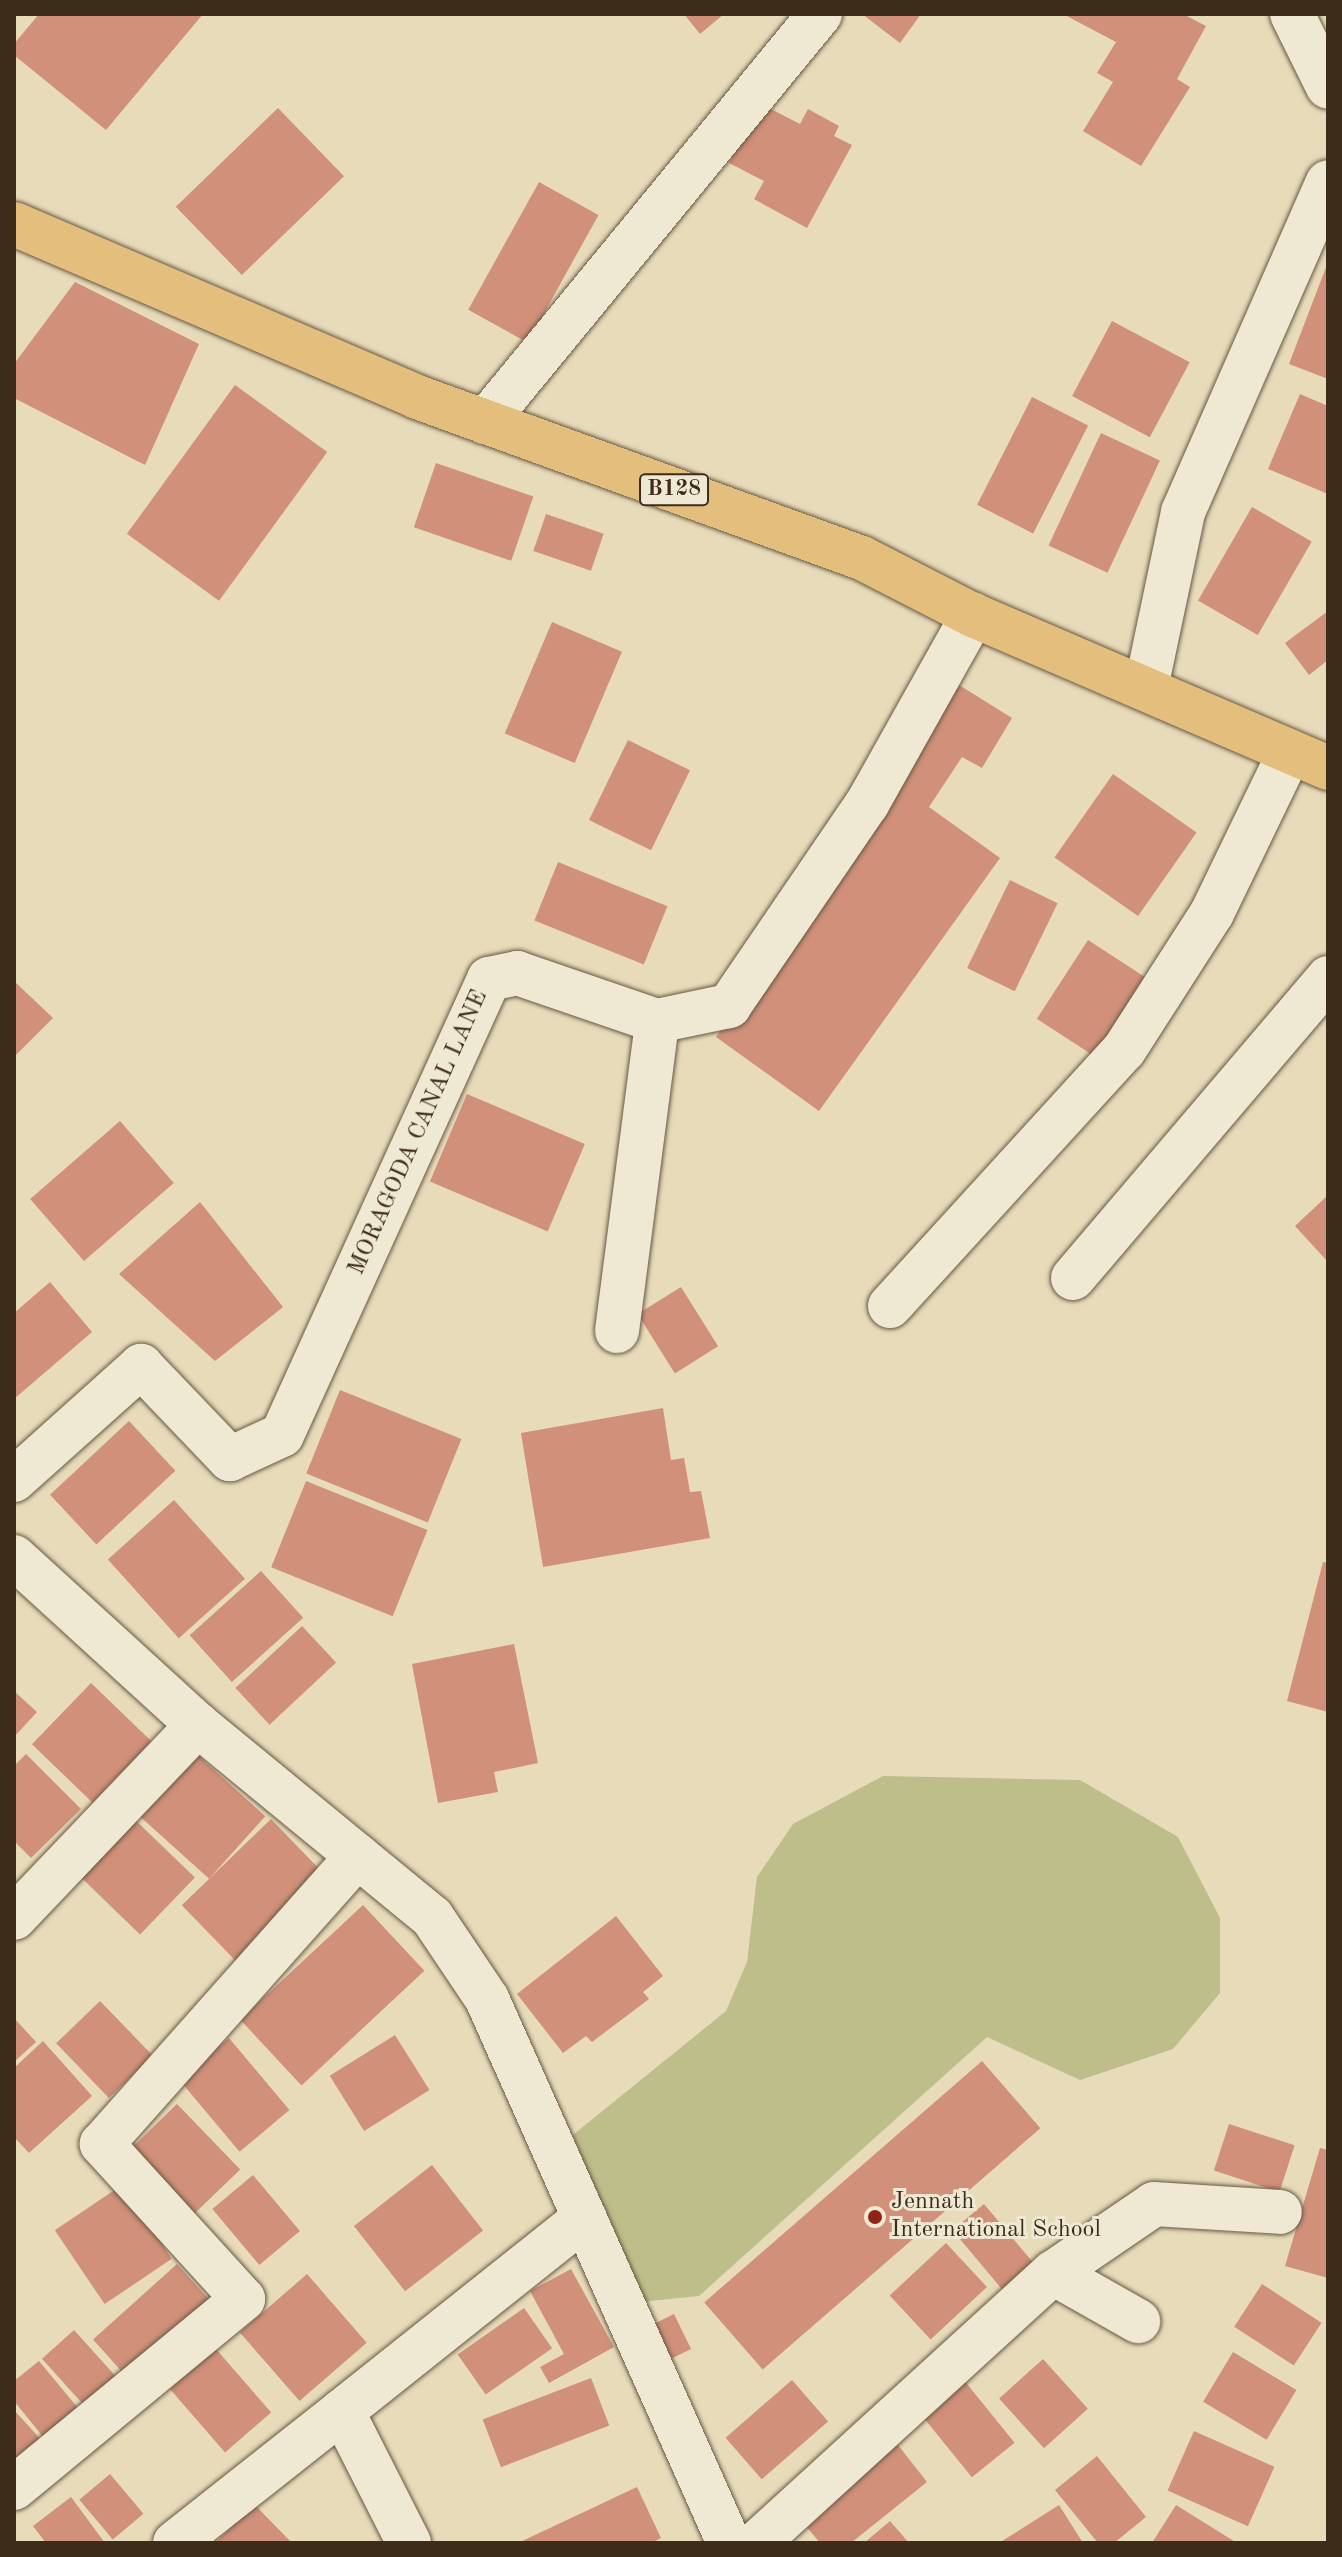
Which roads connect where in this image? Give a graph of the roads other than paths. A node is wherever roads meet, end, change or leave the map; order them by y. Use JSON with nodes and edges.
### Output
{"nodes":[{"id":1,"x":820,"y":14,"type":"edge"},
{"id":2,"x":1292,"y":14,"type":"edge"},
{"id":3,"x":1328,"y":87,"type":"edge"},
{"id":4,"x":1328,"y":182,"type":"edge"},
{"id":5,"x":14,"y":224,"type":"edge"},
{"id":6,"x":485,"y":422,"type":"junction"},
{"id":7,"x":973,"y":615,"type":"junction"},
{"id":8,"x":1146,"y":688,"type":"junction"},
{"id":9,"x":1309,"y":760,"type":"edge"},
{"id":10,"x":1328,"y":978,"type":"edge"},
{"id":11,"x":657,"y":1021,"type":"junction"},
{"id":12,"x":1073,"y":1278,"type":"dead end"},
{"id":13,"x":890,"y":1306,"type":"dead end"},
{"id":14,"x":617,"y":1331,"type":"dead end"},
{"id":15,"x":14,"y":1480,"type":"edge"},
{"id":16,"x":14,"y":1557,"type":"edge"},
{"id":17,"x":198,"y":1725,"type":"junction"},
{"id":18,"x":358,"y":1856,"type":"junction"},
{"id":19,"x":14,"y":1918,"type":"edge"},
{"id":20,"x":1280,"y":2212,"type":"dead end"},
{"id":21,"x":585,"y":2218,"type":"junction"},
{"id":22,"x":1053,"y":2273,"type":"junction"},
{"id":23,"x":1138,"y":2321,"type":"dead end"},
{"id":24,"x":342,"y":2411,"type":"junction"},
{"id":25,"x":14,"y":2488,"type":"edge"},
{"id":26,"x":175,"y":2543,"type":"edge"},
{"id":27,"x":409,"y":2543,"type":"edge"},
{"id":28,"x":729,"y":2543,"type":"edge"},
{"id":29,"x":757,"y":2543,"type":"edge"}],
"edges":[{"from":1,"to":6,"type":"street"},
{"from":2,"to":3,"type":"street"},
{"from":4,"to":8,"type":"street"},
{"from":5,"to":6,"type":"main road","number":"B128"},
{"from":6,"to":7,"type":"main road","number":"B128"},
{"from":7,"to":8,"type":"main road","number":"B128"},
{"from":7,"to":11,"type":"street"},
{"from":8,"to":9,"type":"main road","number":"B128"},
{"from":9,"to":13,"type":"street"},
{"from":10,"to":12,"type":"street"},
{"from":11,"to":14,"type":"street"},
{"from":11,"to":15,"type":"street","name":"MORAGODA CANAL LANE"},
{"from":16,"to":17,"type":"street"},
{"from":17,"to":18,"type":"street"},
{"from":17,"to":19,"type":"street"},
{"from":18,"to":21,"type":"street"},
{"from":18,"to":25,"type":"street"},
{"from":20,"to":22,"type":"street"},
{"from":21,"to":24,"type":"street"},
{"from":21,"to":28,"type":"street"},
{"from":22,"to":23,"type":"street"},
{"from":22,"to":29,"type":"street"},
{"from":24,"to":26,"type":"street"},
{"from":24,"to":27,"type":"street"}]}
